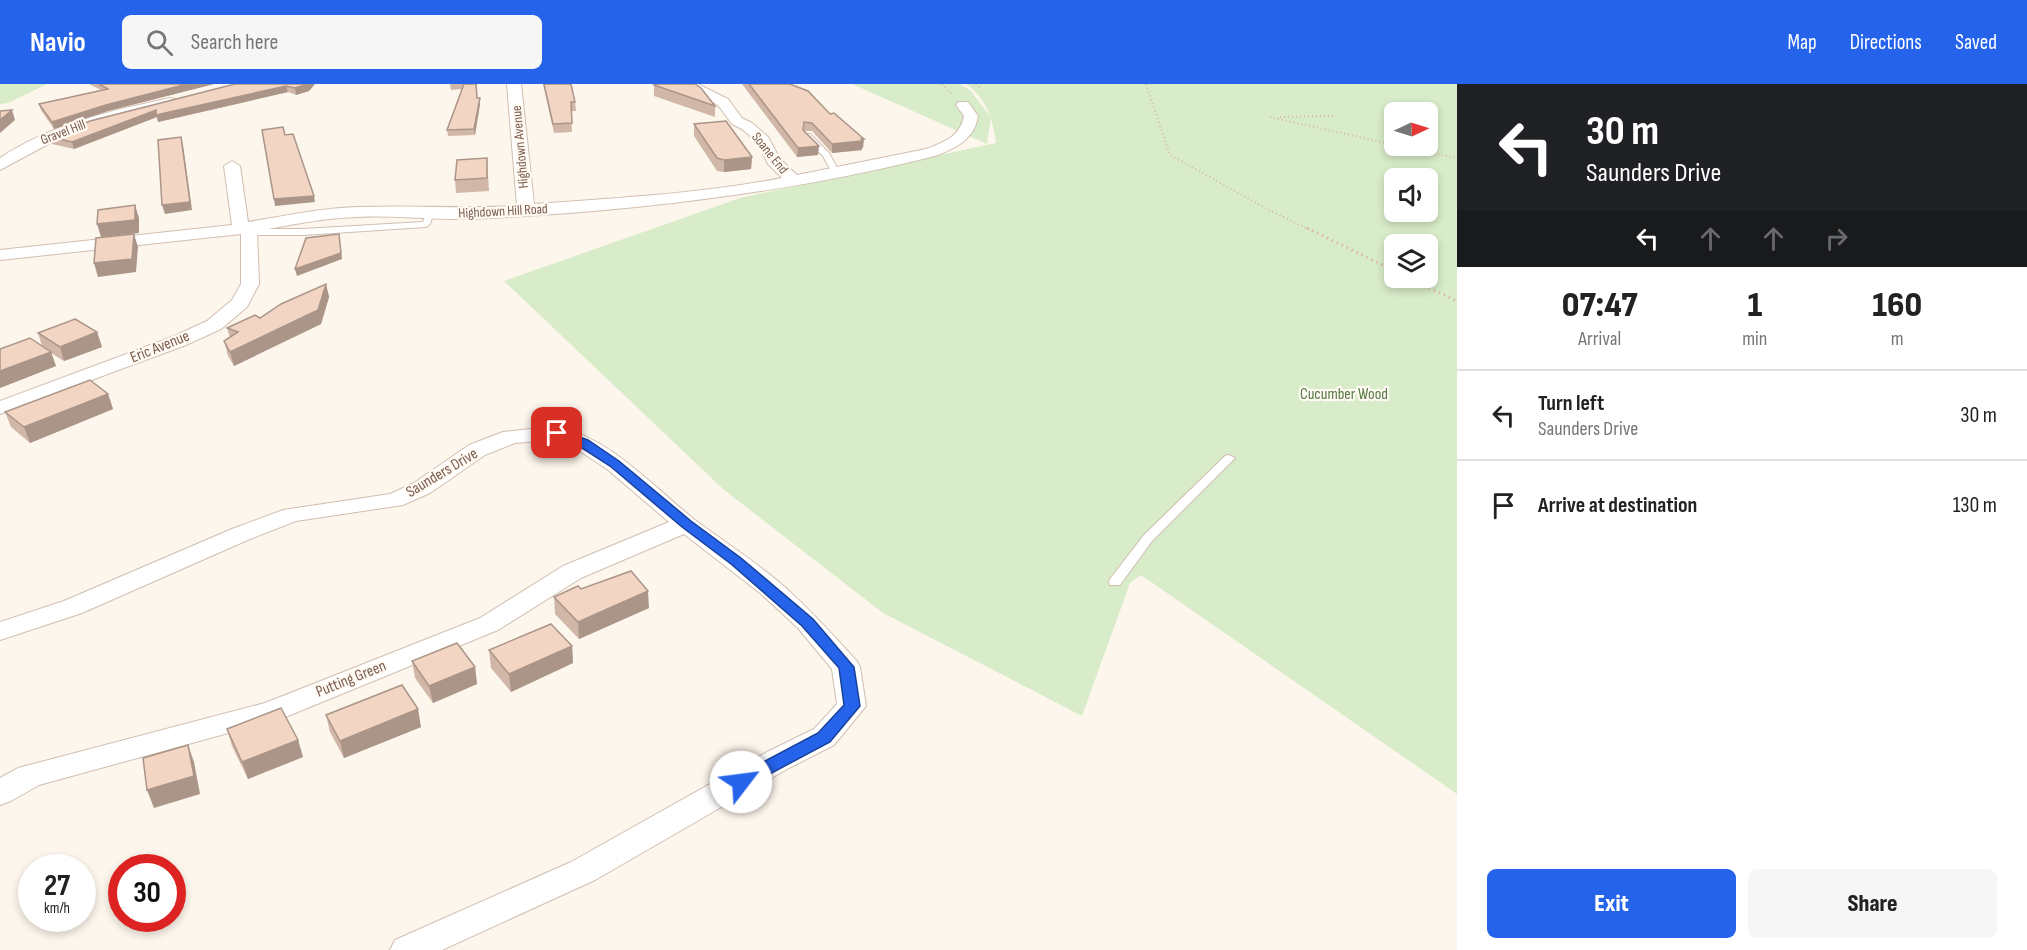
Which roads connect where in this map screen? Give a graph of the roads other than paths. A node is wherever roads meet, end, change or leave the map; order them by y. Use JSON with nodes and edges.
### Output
{"nodes":[{"id":1,"x":514,"y":84,"type":"edge"},
{"id":2,"x":700,"y":94,"type":"edge"},
{"id":3,"x":184,"y":100,"type":"edge"},
{"id":4,"x":963,"y":105,"type":"dead end"},
{"id":5,"x":807,"y":135,"type":"edge"},
{"id":6,"x":0,"y":150,"type":"edge"},
{"id":7,"x":20,"y":151,"type":"junction"},
{"id":8,"x":0,"y":165,"type":"edge"},
{"id":9,"x":232,"y":166,"type":"dead end"},
{"id":10,"x":835,"y":171,"type":"junction"},
{"id":11,"x":793,"y":180,"type":"junction"},
{"id":12,"x":526,"y":210,"type":"junction"},
{"id":13,"x":246,"y":230,"type":"junction"},
{"id":14,"x":0,"y":255,"type":"edge"},
{"id":15,"x":0,"y":408,"type":"edge"},
{"id":16,"x":1229,"y":458,"type":"dead end"},
{"id":17,"x":686,"y":524,"type":"junction"},
{"id":18,"x":1115,"y":582,"type":"dead end"},
{"id":19,"x":0,"y":631,"type":"edge"},
{"id":20,"x":0,"y":793,"type":"edge"},
{"id":21,"x":408,"y":950,"type":"edge"}],
"edges":[{"from":1,"to":12,"type":"street","name":"Highdown Avenue"},
{"from":2,"to":11,"type":"street","name":"Soane End"},
{"from":3,"to":7,"type":"street","name":"Gravel Hill"},
{"from":4,"to":10,"type":"street","name":"Highdown Hill Road"},
{"from":5,"to":10,"type":"lane"},
{"from":6,"to":7,"type":"street"},
{"from":7,"to":8,"type":"street","name":"Gravel Hill"},
{"from":9,"to":13,"type":"street","name":"Eric Avenue"},
{"from":10,"to":11,"type":"street","name":"Highdown Hill Road"},
{"from":11,"to":12,"type":"street","name":"Highdown Hill Road"},
{"from":12,"to":13,"type":"street","name":"Highdown Hill Road"},
{"from":13,"to":14,"type":"street","name":"Highdown Hill Road"},
{"from":13,"to":15,"type":"street","name":"Eric Avenue"},
{"from":16,"to":18,"type":"lane"},
{"from":17,"to":19,"type":"street","name":"Saunders Drive"},
{"from":17,"to":20,"type":"street","name":"Putting Green"},
{"from":17,"to":21,"type":"street","name":"Saunders Drive"}]}
